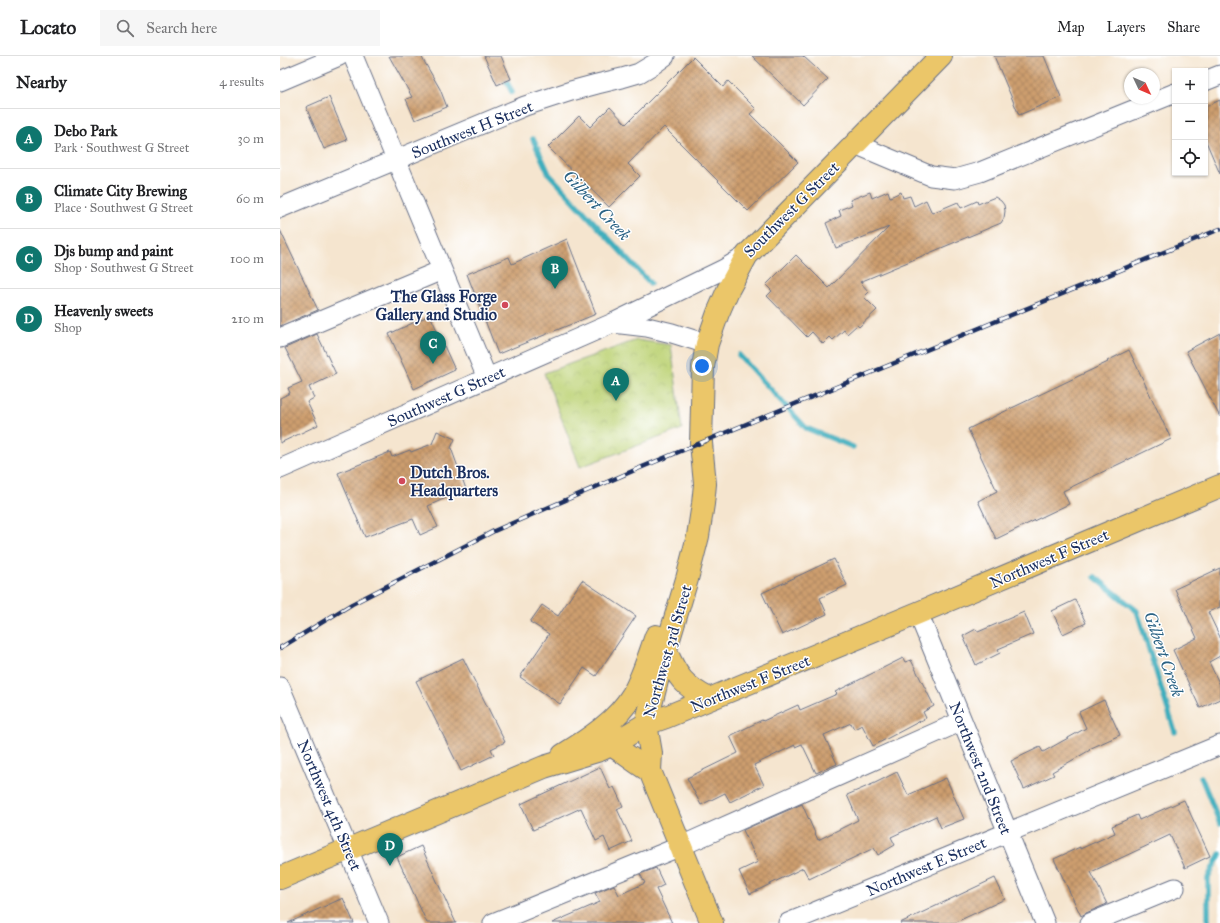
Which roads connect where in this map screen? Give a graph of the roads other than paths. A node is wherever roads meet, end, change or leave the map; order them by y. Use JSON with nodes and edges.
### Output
{"nodes":[{"id":1,"x":338,"y":56,"type":"edge"},
{"id":2,"x":353,"y":56,"type":"edge"},
{"id":3,"x":665,"y":56,"type":"edge"},
{"id":4,"x":941,"y":56,"type":"edge"},
{"id":5,"x":1220,"y":74,"type":"edge"},
{"id":6,"x":1208,"y":80,"type":"edge"},
{"id":7,"x":280,"y":81,"type":"edge"},
{"id":8,"x":1172,"y":94,"type":"edge"},
{"id":9,"x":855,"y":144,"type":"junction"},
{"id":10,"x":397,"y":160,"type":"junction"},
{"id":11,"x":280,"y":208,"type":"edge"},
{"id":12,"x":747,"y":255,"type":"junction"},
{"id":13,"x":442,"y":270,"type":"junction"},
{"id":14,"x":613,"y":323,"type":"junction"},
{"id":15,"x":280,"y":338,"type":"edge"},
{"id":16,"x":707,"y":344,"type":"junction"},
{"id":17,"x":487,"y":378,"type":"junction"},
{"id":18,"x":280,"y":469,"type":"edge"},
{"id":19,"x":1220,"y":486,"type":"edge"},
{"id":20,"x":698,"y":536,"type":"junction"},
{"id":21,"x":918,"y":613,"type":"junction"},
{"id":22,"x":666,"y":651,"type":"junction"},
{"id":23,"x":280,"y":687,"type":"edge"},
{"id":24,"x":709,"y":699,"type":"junction"},
{"id":25,"x":962,"y":721,"type":"junction"},
{"id":26,"x":646,"y":724,"type":"junction"},
{"id":27,"x":1220,"y":745,"type":"edge"},
{"id":28,"x":611,"y":746,"type":"junction"},
{"id":29,"x":544,"y":767,"type":"junction"},
{"id":30,"x":650,"y":771,"type":"junction"},
{"id":31,"x":1008,"y":832,"type":"junction"},
{"id":32,"x":681,"y":846,"type":"junction"},
{"id":33,"x":349,"y":850,"type":"junction"},
{"id":34,"x":280,"y":878,"type":"edge"},
{"id":35,"x":1175,"y":888,"type":"dead end"},
{"id":36,"x":379,"y":923,"type":"edge"},
{"id":37,"x":493,"y":923,"type":"edge"},
{"id":38,"x":712,"y":923,"type":"edge"},
{"id":39,"x":788,"y":923,"type":"edge"},
{"id":40,"x":1045,"y":923,"type":"edge"},
{"id":41,"x":1090,"y":923,"type":"edge"}],
"edges":[{"from":1,"to":7,"type":"street"},
{"from":2,"to":10,"type":"street"},
{"from":3,"to":10,"type":"street","name":"Southwest H Street"},
{"from":4,"to":9,"type":"main road","name":"Southwest G Street"},
{"from":5,"to":6,"type":"street"},
{"from":8,"to":9,"type":"street"},
{"from":9,"to":12,"type":"main road","name":"Southwest G Street"},
{"from":10,"to":11,"type":"street","name":"Southwest H Street"},
{"from":10,"to":13,"type":"street"},
{"from":12,"to":14,"type":"street","name":"Southwest G Street"},
{"from":12,"to":16,"type":"main road","name":"Northwest 3rd Street"},
{"from":13,"to":15,"type":"street"},
{"from":13,"to":17,"type":"street"},
{"from":14,"to":16,"type":"street"},
{"from":14,"to":17,"type":"street","name":"Southwest G Street"},
{"from":16,"to":20,"type":"main road","name":"Northwest 3rd Street"},
{"from":17,"to":18,"type":"street","name":"Southwest G Street"},
{"from":19,"to":21,"type":"main road","name":"Northwest F Street"},
{"from":20,"to":22,"type":"main road","name":"Northwest 3rd Street"},
{"from":20,"to":29,"type":"main road","name":"Northwest 3rd Street"},
{"from":21,"to":24,"type":"main road","name":"Northwest F Street"},
{"from":21,"to":25,"type":"street","name":"Northwest 2nd Street"},
{"from":22,"to":24,"type":"main road"},
{"from":22,"to":26,"type":"main road","name":"Northwest 3rd Street"},
{"from":23,"to":33,"type":"street","name":"Northwest 4th Street"},
{"from":24,"to":26,"type":"main road","name":"Northwest F Street"},
{"from":25,"to":31,"type":"street","name":"Northwest 2nd Street"},
{"from":25,"to":32,"type":"street"},
{"from":26,"to":28,"type":"main road","name":"Northwest F Street"},
{"from":26,"to":30,"type":"main road","name":"Northwest 3rd Street"},
{"from":27,"to":31,"type":"street","name":"Northwest E Street"},
{"from":28,"to":29,"type":"main road","name":"Northwest F Street"},
{"from":28,"to":30,"type":"main road"},
{"from":29,"to":33,"type":"main road","name":"Northwest F Street"},
{"from":30,"to":32,"type":"main road","name":"Northwest 3rd Street"},
{"from":31,"to":39,"type":"street","name":"Northwest E Street"},
{"from":31,"to":40,"type":"street","name":"Northwest 2nd Street"},
{"from":32,"to":37,"type":"street"},
{"from":32,"to":38,"type":"main road","name":"Northwest 3rd Street"},
{"from":33,"to":34,"type":"main road","name":"Northwest F Street"},
{"from":33,"to":36,"type":"street","name":"Northwest 4th Street"},
{"from":35,"to":41,"type":"street"}]}
